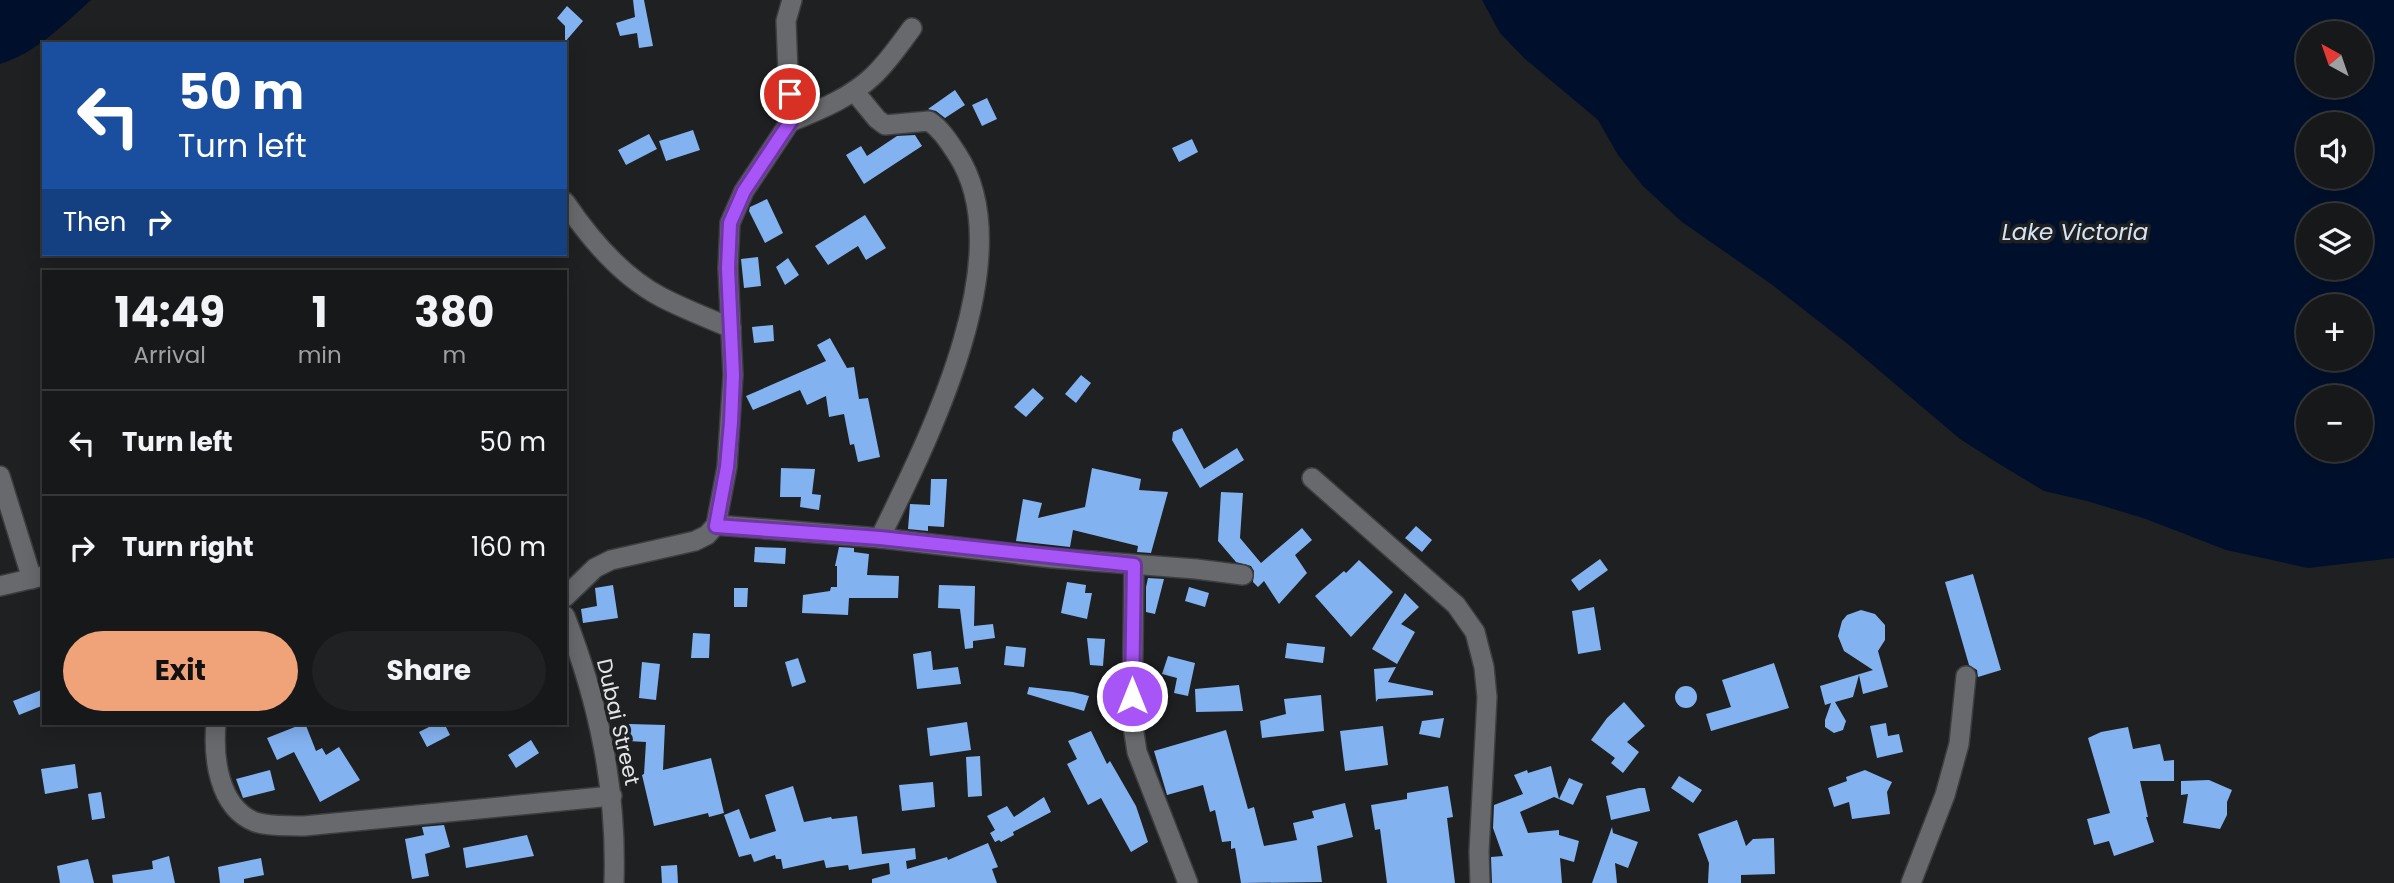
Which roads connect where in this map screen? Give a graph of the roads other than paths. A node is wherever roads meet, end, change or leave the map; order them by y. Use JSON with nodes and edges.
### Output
{"nodes":[{"id":1,"x":792,"y":0,"type":"edge"},
{"id":2,"x":912,"y":28,"type":"dead end"},
{"id":3,"x":854,"y":91,"type":"junction"},
{"id":4,"x":790,"y":122,"type":"junction"},
{"id":5,"x":567,"y":205,"type":"edge"},
{"id":6,"x":731,"y":328,"type":"junction"},
{"id":7,"x":0,"y":476,"type":"edge"},
{"id":8,"x":1312,"y":478,"type":"dead end"},
{"id":9,"x":716,"y":526,"type":"junction"},
{"id":10,"x":880,"y":538,"type":"junction"},
{"id":11,"x":1134,"y":565,"type":"junction"},
{"id":12,"x":1243,"y":575,"type":"dead end"},
{"id":13,"x":38,"y":577,"type":"edge"},
{"id":14,"x":0,"y":586,"type":"edge"},
{"id":15,"x":567,"y":595,"type":"edge"},
{"id":16,"x":567,"y":622,"type":"edge"},
{"id":17,"x":1966,"y":676,"type":"dead end"},
{"id":18,"x":216,"y":725,"type":"edge"},
{"id":19,"x":612,"y":796,"type":"junction"},
{"id":20,"x":614,"y":883,"type":"edge"},
{"id":21,"x":1188,"y":883,"type":"edge"},
{"id":22,"x":1480,"y":883,"type":"edge"},
{"id":23,"x":1911,"y":883,"type":"edge"}],
"edges":[{"from":1,"to":4,"type":"street"},
{"from":2,"to":3,"type":"street"},
{"from":3,"to":4,"type":"street"},
{"from":3,"to":10,"type":"street"},
{"from":4,"to":6,"type":"street"},
{"from":5,"to":6,"type":"street"},
{"from":6,"to":9,"type":"street"},
{"from":7,"to":13,"type":"street"},
{"from":8,"to":22,"type":"street"},
{"from":9,"to":10,"type":"street"},
{"from":9,"to":15,"type":"street"},
{"from":10,"to":11,"type":"street"},
{"from":11,"to":12,"type":"street"},
{"from":11,"to":21,"type":"street"},
{"from":13,"to":14,"type":"street"},
{"from":16,"to":19,"type":"street","name":"Dubai Street"},
{"from":17,"to":23,"type":"street"},
{"from":18,"to":19,"type":"street"},
{"from":19,"to":20,"type":"street","name":"Dubai Street"}]}
